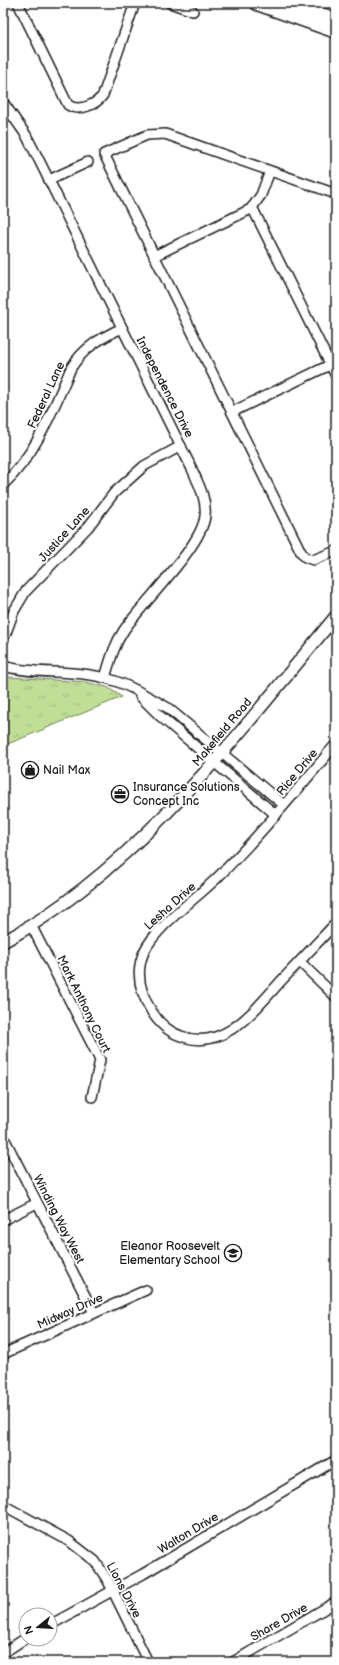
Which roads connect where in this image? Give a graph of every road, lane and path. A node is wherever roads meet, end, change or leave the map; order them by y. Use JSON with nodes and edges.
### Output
{"nodes":[{"id":1,"x":18,"y":3,"type":"edge"},
{"id":2,"x":135,"y":3,"type":"edge"},
{"id":3,"x":170,"y":3,"type":"edge"},
{"id":4,"x":257,"y":3,"type":"edge"},
{"id":5,"x":286,"y":3,"type":"edge"},
{"id":6,"x":193,"y":11,"type":"dead end"},
{"id":7,"x":336,"y":20,"type":"edge"},
{"id":8,"x":336,"y":31,"type":"edge"},
{"id":9,"x":3,"y":102,"type":"edge"},
{"id":10,"x":88,"y":162,"type":"dead end"},
{"id":11,"x":270,"y":171,"type":"junction"},
{"id":12,"x":49,"y":180,"type":"junction"},
{"id":13,"x":336,"y":194,"type":"edge"},
{"id":14,"x":252,"y":207,"type":"junction"},
{"id":15,"x":154,"y":256,"type":"junction"},
{"id":16,"x":122,"y":328,"type":"junction"},
{"id":17,"x":333,"y":363,"type":"edge"},
{"id":18,"x":336,"y":376,"type":"edge"},
{"id":19,"x":232,"y":412,"type":"junction"},
{"id":20,"x":181,"y":446,"type":"junction"},
{"id":21,"x":3,"y":484,"type":"edge"},
{"id":22,"x":336,"y":550,"type":"edge"},
{"id":23,"x":336,"y":616,"type":"edge"},
{"id":24,"x":3,"y":641,"type":"edge"},
{"id":25,"x":3,"y":666,"type":"edge"},
{"id":26,"x":105,"y":678,"type":"junction"},
{"id":27,"x":130,"y":688,"type":"junction"},
{"id":28,"x":336,"y":744,"type":"edge"},
{"id":29,"x":221,"y":753,"type":"junction"},
{"id":30,"x":214,"y":762,"type":"junction"},
{"id":31,"x":284,"y":805,"type":"junction"},
{"id":32,"x":276,"y":815,"type":"junction"},
{"id":33,"x":336,"y":923,"type":"edge"},
{"id":34,"x":31,"y":925,"type":"junction"},
{"id":35,"x":3,"y":942,"type":"edge"},
{"id":36,"x":300,"y":962,"type":"junction"},
{"id":37,"x":336,"y":997,"type":"edge"},
{"id":38,"x":92,"y":1097,"type":"dead end"},
{"id":39,"x":3,"y":1136,"type":"edge"},
{"id":40,"x":37,"y":1203,"type":"junction"},
{"id":41,"x":3,"y":1220,"type":"edge"},
{"id":42,"x":146,"y":1290,"type":"dead end"},
{"id":43,"x":94,"y":1313,"type":"junction"},
{"id":44,"x":3,"y":1354,"type":"edge"},
{"id":45,"x":336,"y":1460,"type":"edge"},
{"id":46,"x":3,"y":1505,"type":"edge"},
{"id":47,"x":112,"y":1591,"type":"junction"},
{"id":48,"x":336,"y":1602,"type":"edge"},
{"id":49,"x":58,"y":1621,"type":"edge"},
{"id":50,"x":18,"y":1643,"type":"edge"},
{"id":51,"x":3,"y":1653,"type":"edge"},
{"id":52,"x":148,"y":1662,"type":"edge"},
{"id":53,"x":233,"y":1662,"type":"edge"}],
"edges":[{"from":1,"to":2,"type":"street"},
{"from":3,"to":6,"type":"street"},
{"from":4,"to":8,"type":"main road"},
{"from":5,"to":7,"type":"main road"},
{"from":9,"to":12,"type":"street","name":"Independence Drive"},
{"from":10,"to":12,"type":"street"},
{"from":11,"to":13,"type":"street"},
{"from":11,"to":14,"type":"street"},
{"from":11,"to":15,"type":"street"},
{"from":12,"to":16,"type":"street","name":"Independence Drive"},
{"from":14,"to":15,"type":"street"},
{"from":14,"to":17,"type":"street"},
{"from":15,"to":19,"type":"street"},
{"from":16,"to":20,"type":"street","name":"Independence Drive"},
{"from":16,"to":21,"type":"street","name":"Federal Lane"},
{"from":17,"to":18,"type":"street"},
{"from":17,"to":19,"type":"street"},
{"from":19,"to":22,"type":"street"},
{"from":20,"to":24,"type":"street","name":"Justice Lane"},
{"from":20,"to":26,"type":"street","name":"Independence Drive"},
{"from":23,"to":29,"type":"street","name":"Makefield Road"},
{"from":25,"to":26,"type":"street"},
{"from":26,"to":27,"type":"street"},
{"from":27,"to":29,"type":"street"},
{"from":27,"to":30,"type":"street"},
{"from":28,"to":31,"type":"street","name":"Rice Drive"},
{"from":29,"to":30,"type":"street","name":"Makefield Road"},
{"from":29,"to":31,"type":"street"},
{"from":30,"to":32,"type":"street"},
{"from":30,"to":34,"type":"street","name":"Makefield Road"},
{"from":31,"to":32,"type":"street","name":"Rice Drive"},
{"from":32,"to":36,"type":"street","name":"Lesha Drive"},
{"from":33,"to":36,"type":"street","name":"Lesha Drive"},
{"from":34,"to":35,"type":"street","name":"Makefield Road"},
{"from":34,"to":38,"type":"street","name":"Mark Anthony Court"},
{"from":36,"to":37,"type":"street"},
{"from":39,"to":40,"type":"street","name":"Winding Way West"},
{"from":40,"to":41,"type":"street"},
{"from":40,"to":43,"type":"street","name":"Winding Way West"},
{"from":42,"to":43,"type":"street","name":"Midway Drive"},
{"from":43,"to":44,"type":"street","name":"Midway Drive"},
{"from":45,"to":47,"type":"street","name":"Walton Drive"},
{"from":46,"to":47,"type":"street","name":"Lions Drive"},
{"from":47,"to":49,"type":"street","name":"Walton Drive"},
{"from":47,"to":52,"type":"street","name":"Lions Drive"},
{"from":48,"to":53,"type":"street","name":"Share Drive"},
{"from":50,"to":51,"type":"street"}]}
